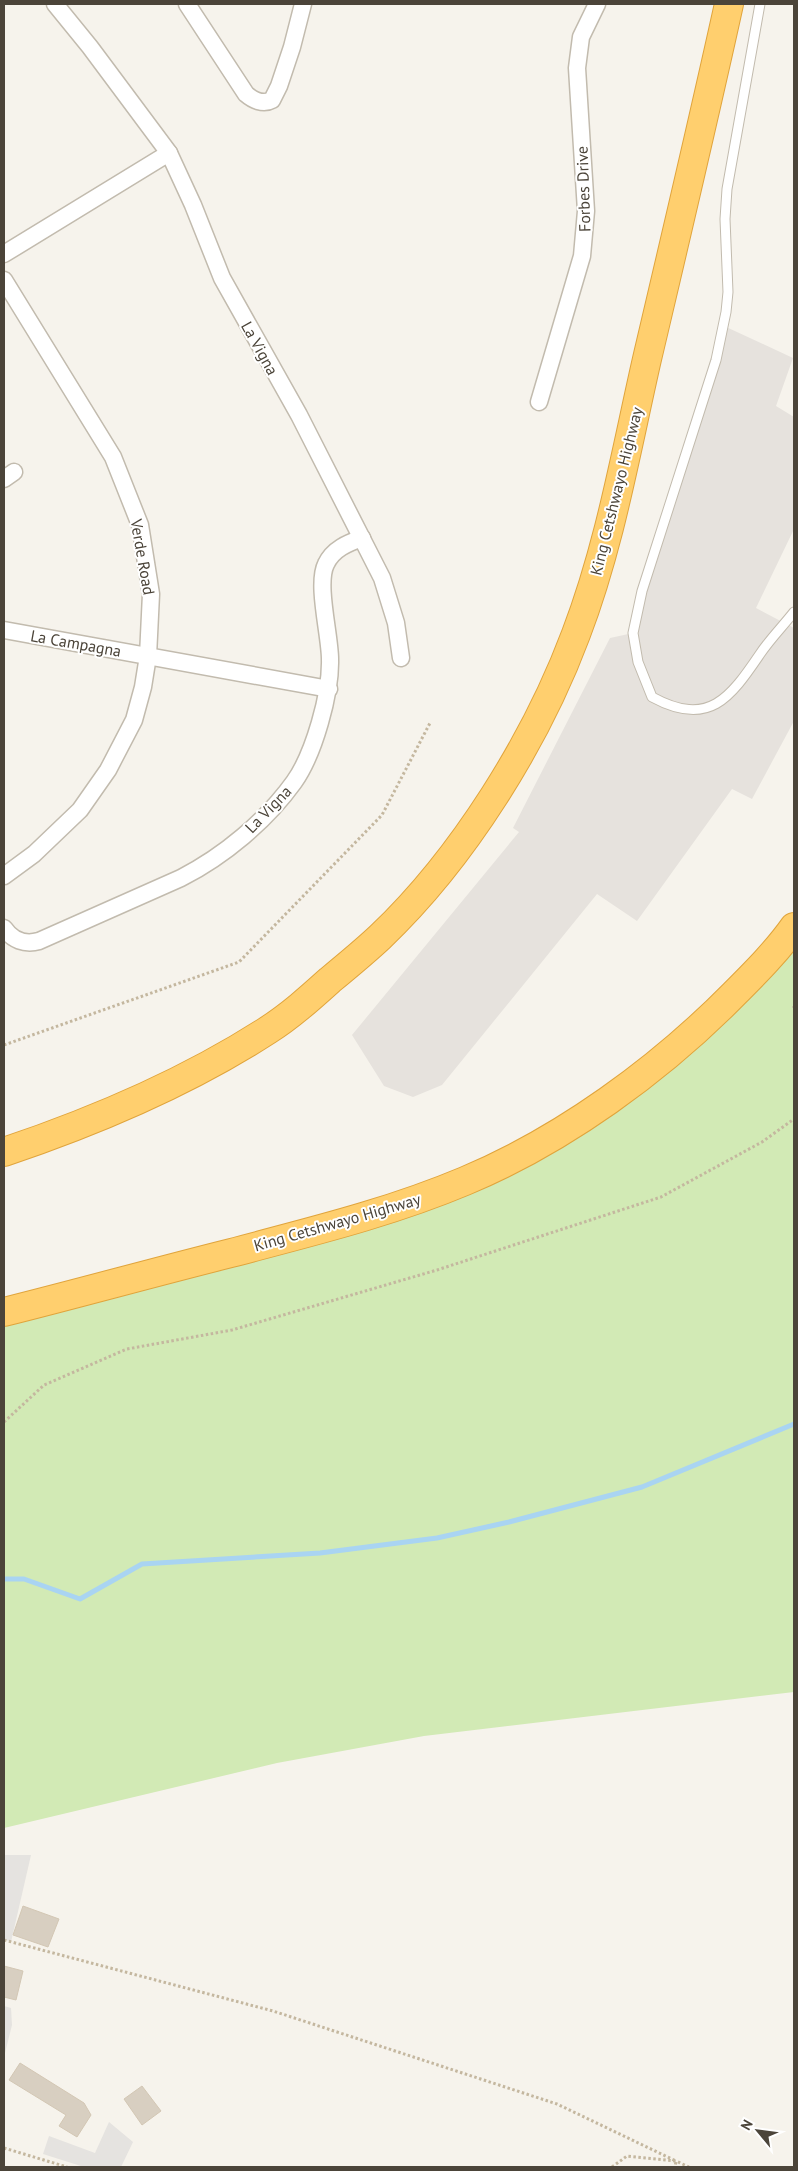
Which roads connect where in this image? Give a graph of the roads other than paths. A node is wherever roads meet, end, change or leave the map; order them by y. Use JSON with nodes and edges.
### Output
{"nodes":[{"id":1,"x":55,"y":4,"type":"edge"},
{"id":2,"x":186,"y":4,"type":"edge"},
{"id":3,"x":303,"y":4,"type":"edge"},
{"id":4,"x":597,"y":4,"type":"edge"},
{"id":5,"x":729,"y":4,"type":"edge"},
{"id":6,"x":760,"y":4,"type":"edge"},
{"id":7,"x":169,"y":153,"type":"junction"},
{"id":8,"x":4,"y":254,"type":"edge"},
{"id":9,"x":4,"y":280,"type":"edge"},
{"id":10,"x":539,"y":402,"type":"dead end"},
{"id":11,"x":362,"y":538,"type":"junction"},
{"id":12,"x":794,"y":612,"type":"edge"},
{"id":13,"x":4,"y":630,"type":"edge"},
{"id":14,"x":148,"y":656,"type":"junction"},
{"id":15,"x":401,"y":658,"type":"dead end"},
{"id":16,"x":329,"y":690,"type":"junction"},
{"id":17,"x":4,"y":876,"type":"edge"},
{"id":18,"x":794,"y":927,"type":"edge"},
{"id":19,"x":4,"y":928,"type":"edge"},
{"id":20,"x":4,"y":1152,"type":"edge"},
{"id":21,"x":4,"y":1312,"type":"edge"}],
"edges":[{"from":1,"to":7,"type":"street","name":"La Vigna"},
{"from":2,"to":3,"type":"street"},
{"from":4,"to":10,"type":"street","name":"Forbes Drive"},
{"from":5,"to":20,"type":"highway","name":"King Cetshwayo Highway"},
{"from":6,"to":12,"type":"lane"},
{"from":7,"to":8,"type":"street"},
{"from":7,"to":11,"type":"street","name":"La Vigna"},
{"from":9,"to":14,"type":"street","name":"Verde Road"},
{"from":11,"to":15,"type":"street","name":"La Vigna"},
{"from":11,"to":16,"type":"street","name":"La Vigna"},
{"from":13,"to":14,"type":"street","name":"La Campagna"},
{"from":14,"to":16,"type":"street","name":"La Campagna"},
{"from":14,"to":17,"type":"street","name":"Verde Road"},
{"from":16,"to":19,"type":"street","name":"La Vigna"},
{"from":18,"to":21,"type":"highway","name":"King Cetshwayo Highway"}]}
